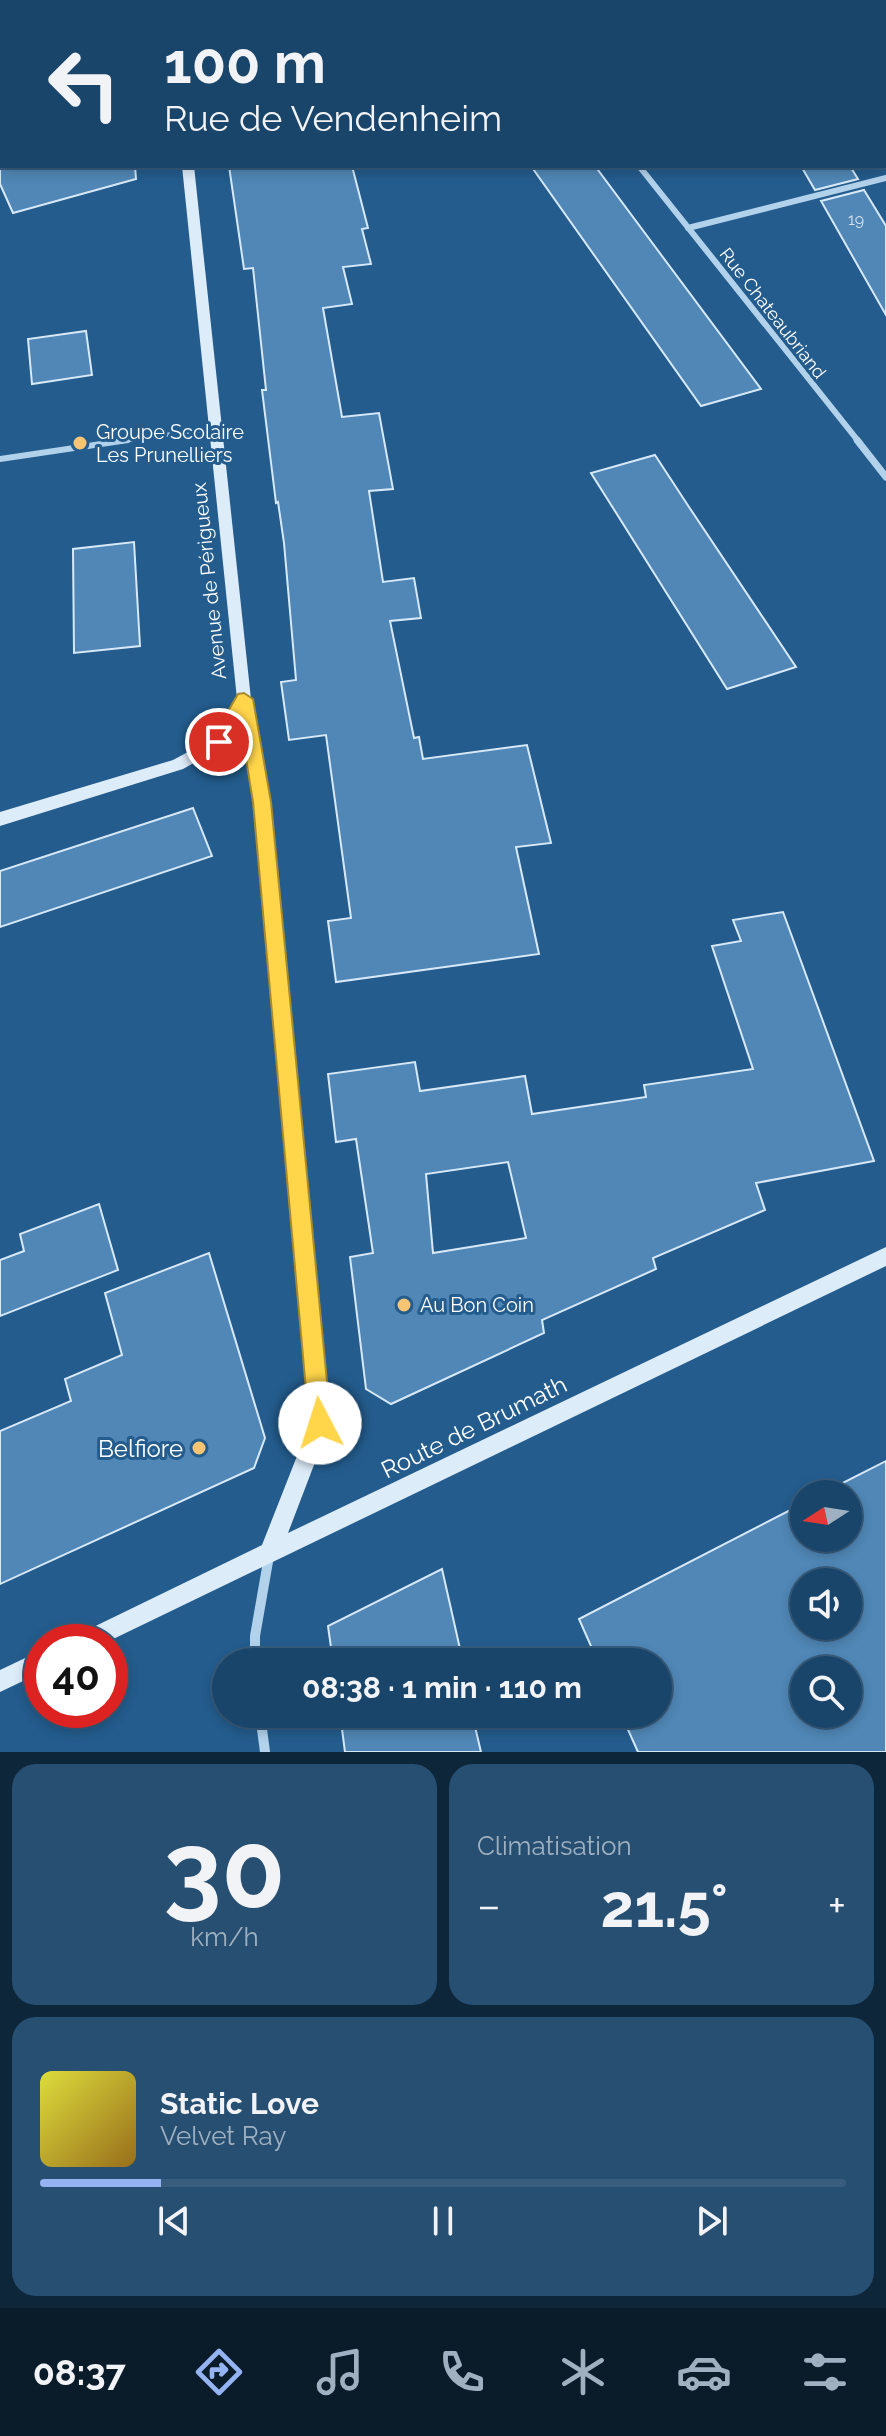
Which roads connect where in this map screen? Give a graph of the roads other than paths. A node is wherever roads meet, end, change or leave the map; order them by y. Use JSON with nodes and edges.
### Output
{"nodes":[{"id":1,"x":188,"y":168,"type":"edge"},
{"id":2,"x":641,"y":168,"type":"edge"},
{"id":3,"x":886,"y":178,"type":"edge"},
{"id":4,"x":688,"y":228,"type":"junction"},
{"id":5,"x":215,"y":428,"type":"junction"},
{"id":6,"x":0,"y":459,"type":"edge"},
{"id":7,"x":886,"y":477,"type":"edge"},
{"id":8,"x":244,"y":699,"type":"junction"},
{"id":9,"x":0,"y":819,"type":"edge"},
{"id":10,"x":886,"y":1256,"type":"edge"},
{"id":11,"x":269,"y":1555,"type":"junction"},
{"id":12,"x":122,"y":1624,"type":"edge"},
{"id":13,"x":255,"y":1648,"type":"edge"},
{"id":14,"x":24,"y":1670,"type":"edge"},
{"id":15,"x":0,"y":1681,"type":"edge"},
{"id":16,"x":262,"y":1728,"type":"edge"},
{"id":17,"x":265,"y":1752,"type":"edge"}],
"edges":[{"from":1,"to":5,"type":"street","name":"Avenue de Périgueux"},
{"from":2,"to":4,"type":"street","name":"Rue Chateaubriand"},
{"from":3,"to":4,"type":"street"},
{"from":4,"to":7,"type":"street","name":"Rue Chateaubriand"},
{"from":5,"to":6,"type":"lane"},
{"from":5,"to":8,"type":"street","name":"Avenue de Périgueux"},
{"from":8,"to":9,"type":"street"},
{"from":8,"to":11,"type":"street","name":"Avenue de Périgueux"},
{"from":10,"to":11,"type":"street","name":"Route de Brumath"},
{"from":11,"to":12,"type":"street","name":"Route de Brumath"},
{"from":11,"to":13,"type":"street"},
{"from":14,"to":15,"type":"street"},
{"from":16,"to":17,"type":"street"}]}
